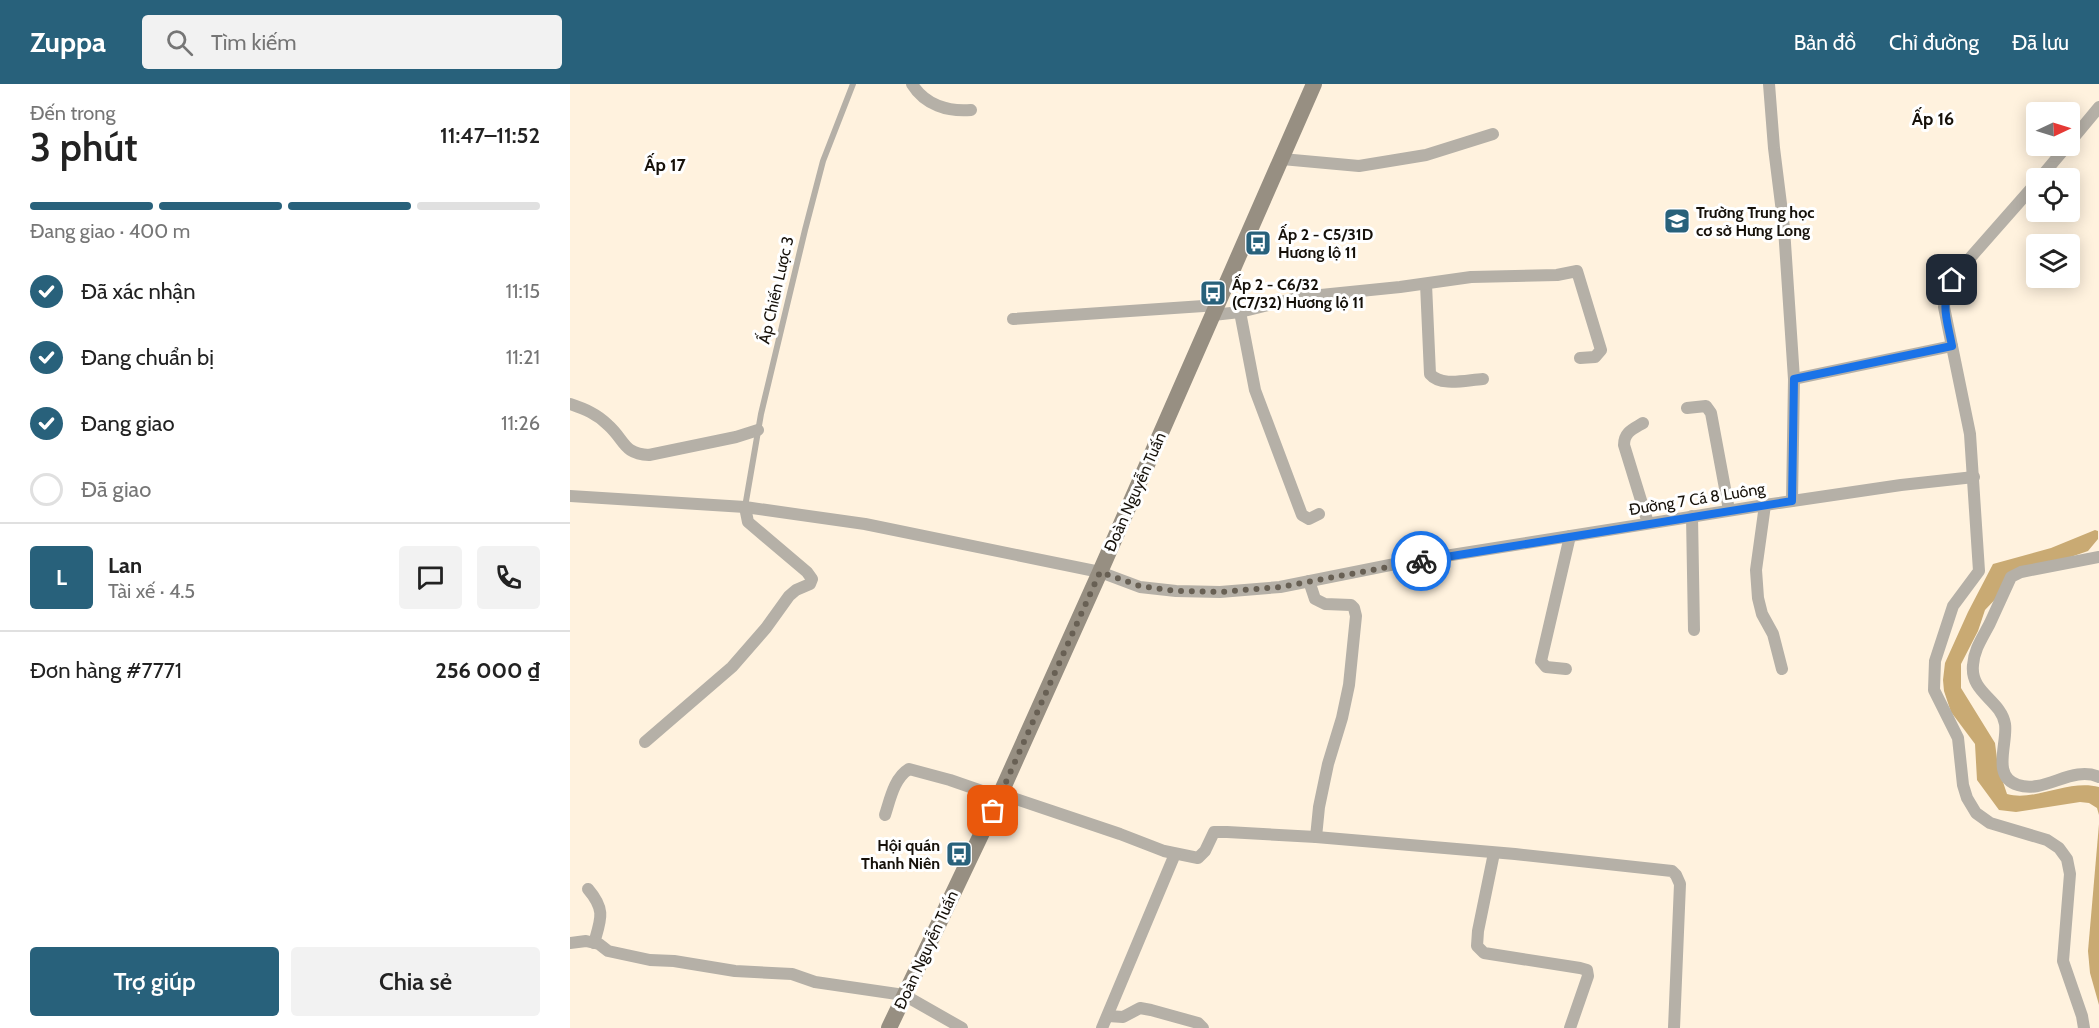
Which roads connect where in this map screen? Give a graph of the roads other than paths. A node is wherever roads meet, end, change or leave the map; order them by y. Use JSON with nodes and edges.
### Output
{"nodes":[{"id":1,"x":853,"y":84,"type":"edge"},
{"id":2,"x":912,"y":84,"type":"edge"},
{"id":3,"x":1314,"y":84,"type":"edge"},
{"id":4,"x":1769,"y":84,"type":"edge"},
{"id":5,"x":2099,"y":107,"type":"edge"},
{"id":6,"x":972,"y":110,"type":"dead end"},
{"id":7,"x":2080,"y":130,"type":"edge"},
{"id":8,"x":1493,"y":134,"type":"dead end"},
{"id":9,"x":2059,"y":156,"type":"edge"},
{"id":10,"x":1282,"y":159,"type":"junction"},
{"id":11,"x":2049,"y":168,"type":"edge"},
{"id":12,"x":2026,"y":195,"type":"edge"},
{"id":13,"x":1426,"y":284,"type":"junction"},
{"id":14,"x":1215,"y":310,"type":"junction"},
{"id":15,"x":1240,"y":312,"type":"junction"},
{"id":16,"x":1013,"y":319,"type":"dead end"},
{"id":17,"x":1952,"y":346,"type":"junction"},
{"id":18,"x":1580,"y":358,"type":"dead end"},
{"id":19,"x":1483,"y":379,"type":"dead end"},
{"id":20,"x":1794,"y":379,"type":"junction"},
{"id":21,"x":570,"y":404,"type":"edge"},
{"id":22,"x":1687,"y":408,"type":"dead end"},
{"id":23,"x":1642,"y":423,"type":"dead end"},
{"id":24,"x":758,"y":430,"type":"junction"},
{"id":25,"x":1974,"y":477,"type":"junction"},
{"id":26,"x":571,"y":498,"type":"edge"},
{"id":27,"x":1792,"y":501,"type":"junction"},
{"id":28,"x":1765,"y":505,"type":"junction"},
{"id":29,"x":745,"y":507,"type":"junction"},
{"id":30,"x":1729,"y":510,"type":"junction"},
{"id":31,"x":1318,"y":514,"type":"dead end"},
{"id":32,"x":1692,"y":516,"type":"junction"},
{"id":33,"x":1648,"y":523,"type":"junction"},
{"id":34,"x":1570,"y":536,"type":"junction"},
{"id":35,"x":2099,"y":556,"type":"edge"},
{"id":36,"x":1100,"y":572,"type":"junction"},
{"id":37,"x":1309,"y":581,"type":"junction"},
{"id":38,"x":1694,"y":630,"type":"dead end"},
{"id":39,"x":1566,"y":669,"type":"dead end"},
{"id":40,"x":1782,"y":669,"type":"dead end"},
{"id":41,"x":645,"y":742,"type":"dead end"},
{"id":42,"x":2099,"y":777,"type":"edge"},
{"id":43,"x":1000,"y":795,"type":"junction"},
{"id":44,"x":885,"y":815,"type":"dead end"},
{"id":45,"x":1316,"y":837,"type":"junction"},
{"id":46,"x":1494,"y":852,"type":"junction"},
{"id":47,"x":1175,"y":854,"type":"junction"},
{"id":48,"x":588,"y":890,"type":"dead end"},
{"id":49,"x":570,"y":943,"type":"edge"},
{"id":50,"x":594,"y":943,"type":"junction"},
{"id":51,"x":904,"y":995,"type":"junction"},
{"id":52,"x":1107,"y":1016,"type":"junction"},
{"id":53,"x":890,"y":1028,"type":"edge"},
{"id":54,"x":962,"y":1028,"type":"edge"},
{"id":55,"x":1102,"y":1028,"type":"edge"},
{"id":56,"x":1203,"y":1028,"type":"edge"},
{"id":57,"x":1570,"y":1028,"type":"edge"},
{"id":58,"x":1674,"y":1028,"type":"edge"},
{"id":59,"x":2084,"y":1028,"type":"edge"}],
"edges":[{"from":1,"to":24,"type":"lane","name":"Ấp Chiến Lược 3"},
{"from":2,"to":6,"type":"street"},
{"from":3,"to":10,"type":"main road","name":"Đoàn Nguyễn Tuấn"},
{"from":4,"to":20,"type":"street"},
{"from":5,"to":7,"type":"street"},
{"from":8,"to":10,"type":"street"},
{"from":9,"to":11,"type":"street"},
{"from":10,"to":14,"type":"main road","name":"Đoàn Nguyễn Tuấn"},
{"from":12,"to":17,"type":"street"},
{"from":13,"to":15,"type":"street"},
{"from":13,"to":18,"type":"street"},
{"from":13,"to":19,"type":"street"},
{"from":14,"to":15,"type":"street"},
{"from":14,"to":16,"type":"street"},
{"from":14,"to":36,"type":"main road","name":"Đoàn Nguyễn Tuấn"},
{"from":15,"to":31,"type":"street"},
{"from":17,"to":20,"type":"street"},
{"from":17,"to":25,"type":"street"},
{"from":20,"to":27,"type":"street"},
{"from":21,"to":24,"type":"street"},
{"from":22,"to":30,"type":"street"},
{"from":23,"to":33,"type":"street"},
{"from":24,"to":29,"type":"lane","name":"Ấp Chiến Lược 3"},
{"from":25,"to":27,"type":"street","name":"Đường 7 Cá 8 Luông"},
{"from":25,"to":59,"type":"street"},
{"from":26,"to":29,"type":"street","name":"Đường 7 Cá 8 Luông"},
{"from":27,"to":28,"type":"street","name":"Đường 7 Cá 8 Luông"},
{"from":28,"to":30,"type":"street","name":"Đường 7 Cá 8 Luông"},
{"from":28,"to":40,"type":"street"},
{"from":29,"to":36,"type":"street","name":"Đường 7 Cá 8 Luông"},
{"from":29,"to":41,"type":"street"},
{"from":30,"to":32,"type":"street","name":"Đường 7 Cá 8 Luông"},
{"from":32,"to":33,"type":"street","name":"Đường 7 Cá 8 Luông"},
{"from":32,"to":38,"type":"street"},
{"from":33,"to":34,"type":"street","name":"Đường 7 Cá 8 Luông"},
{"from":34,"to":37,"type":"street","name":"Đường 7 Cá 8 Luông"},
{"from":34,"to":39,"type":"street"},
{"from":35,"to":42,"type":"street"},
{"from":36,"to":37,"type":"street","name":"Đường 7 Cá 8 Luông"},
{"from":36,"to":43,"type":"main road","name":"Đoàn Nguyễn Tuấn"},
{"from":37,"to":45,"type":"street"},
{"from":43,"to":44,"type":"street"},
{"from":43,"to":47,"type":"street"},
{"from":43,"to":51,"type":"main road","name":"Đoàn Nguyễn Tuấn"},
{"from":45,"to":46,"type":"street"},
{"from":45,"to":47,"type":"street"},
{"from":46,"to":57,"type":"street"},
{"from":46,"to":58,"type":"street"},
{"from":47,"to":52,"type":"street"},
{"from":48,"to":50,"type":"street"},
{"from":49,"to":50,"type":"street"},
{"from":50,"to":51,"type":"street"},
{"from":51,"to":53,"type":"main road","name":"Đoàn Nguyễn Tuấn"},
{"from":51,"to":54,"type":"street"},
{"from":52,"to":55,"type":"street"},
{"from":52,"to":56,"type":"street"}]}
